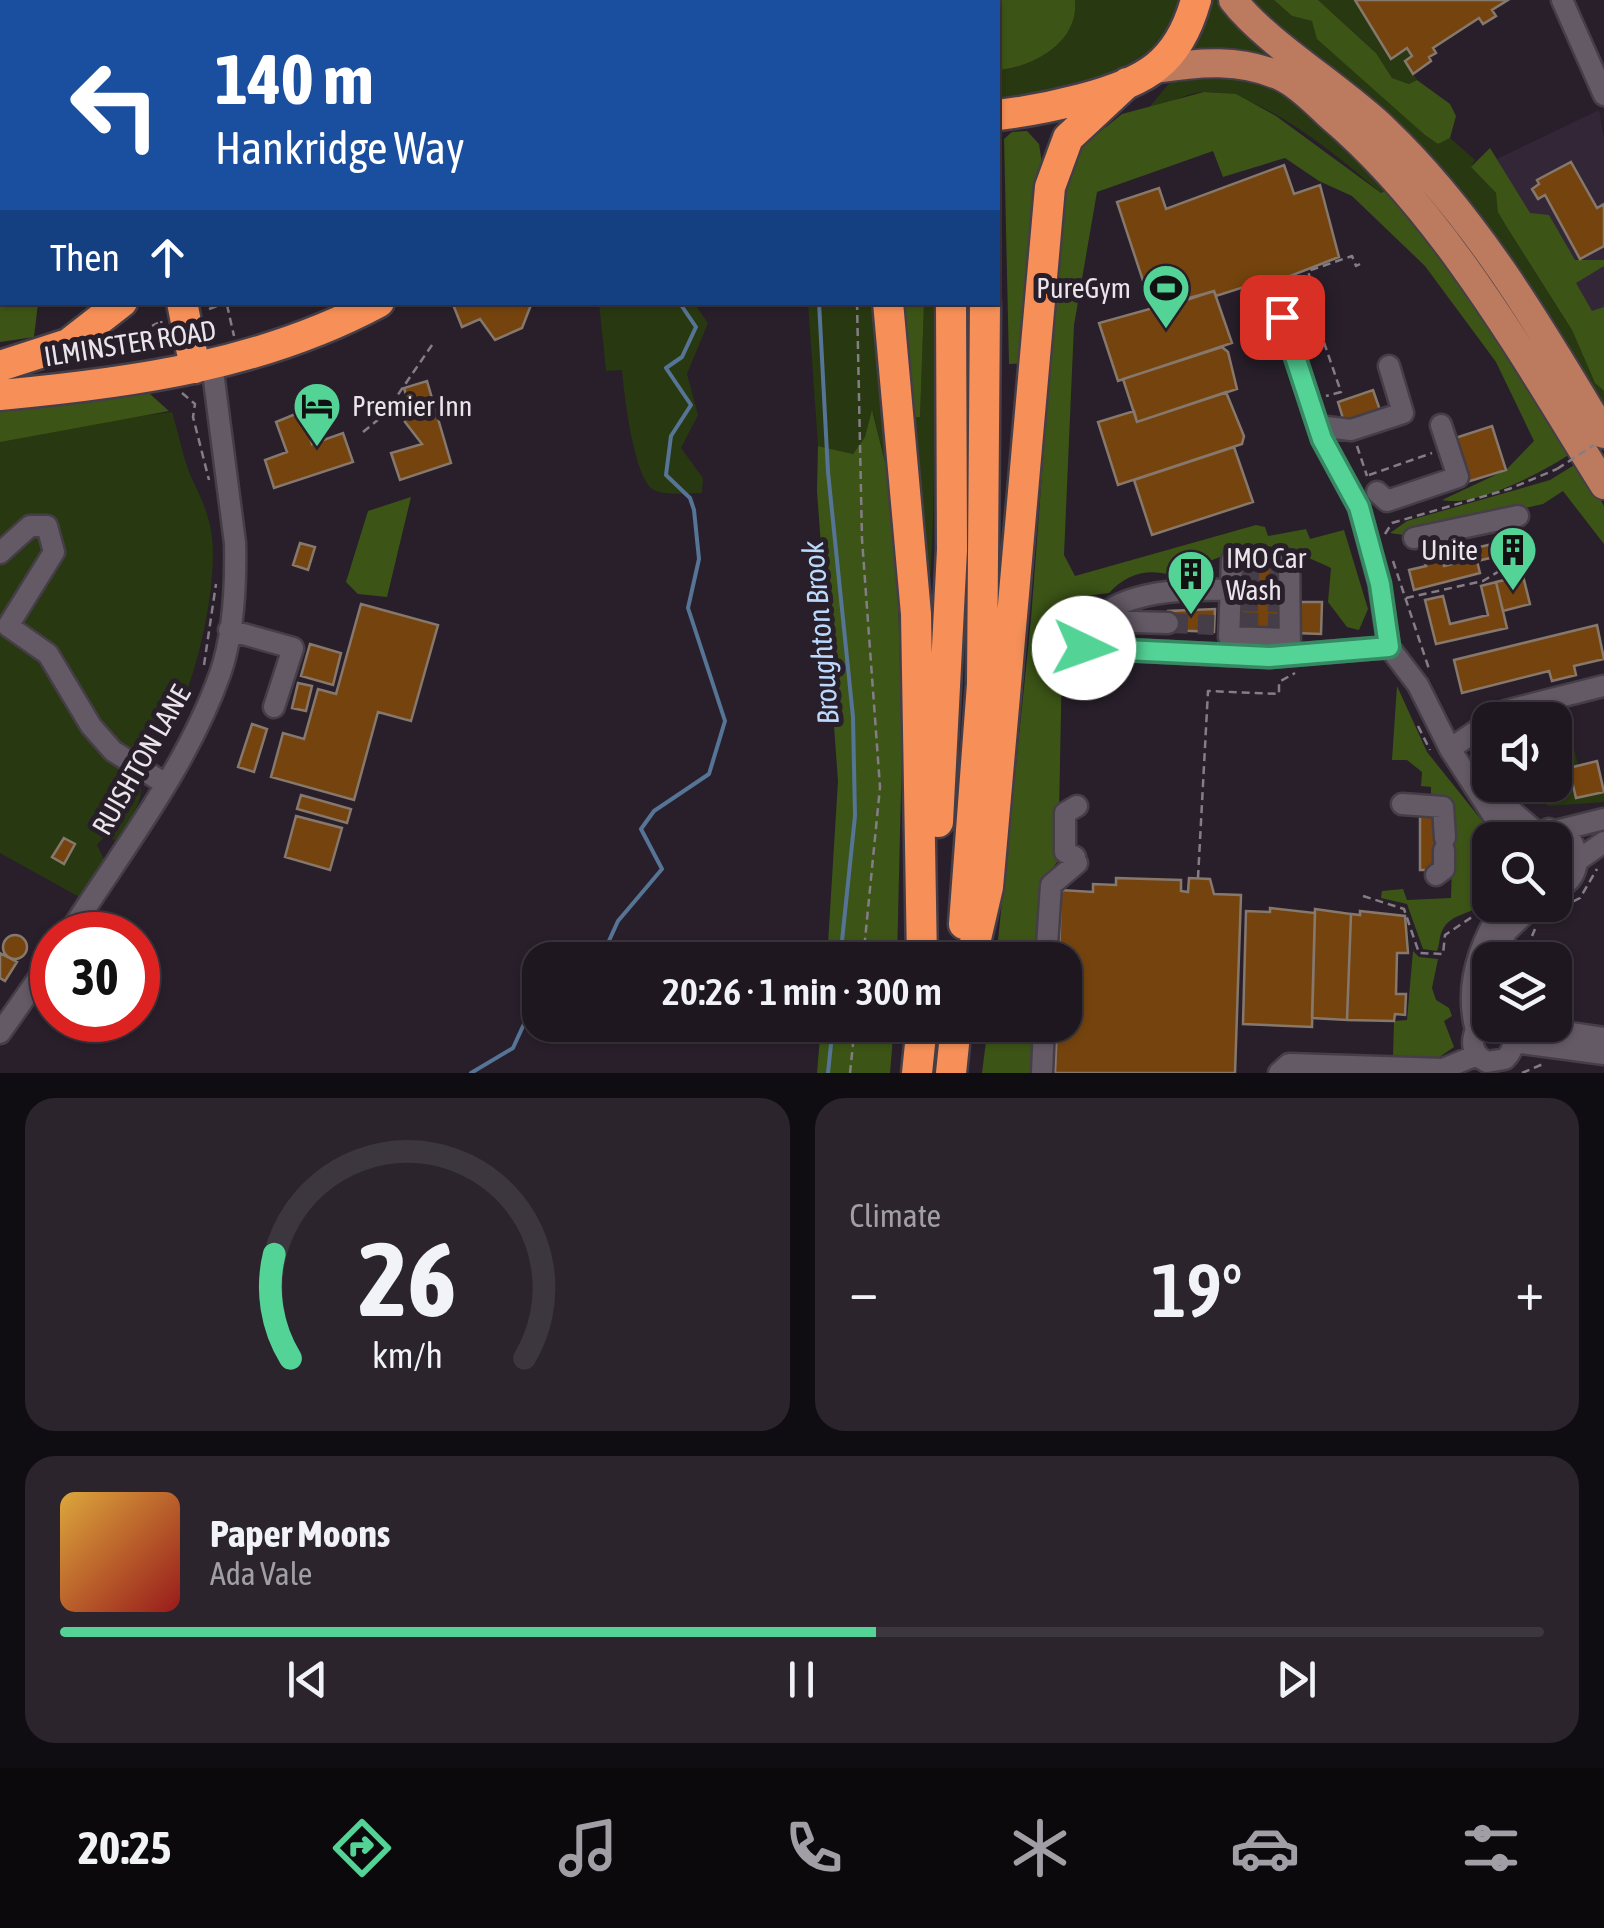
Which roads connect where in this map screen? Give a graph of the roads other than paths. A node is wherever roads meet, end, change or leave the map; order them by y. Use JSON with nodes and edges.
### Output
{"nodes":[{"id":1,"x":1196,"y":0,"type":"edge"},
{"id":2,"x":1233,"y":0,"type":"edge"},
{"id":3,"x":1562,"y":0,"type":"edge"},
{"id":4,"x":1155,"y":68,"type":"junction"},
{"id":5,"x":1127,"y":83,"type":"junction"},
{"id":6,"x":1604,"y":95,"type":"edge"},
{"id":7,"x":1000,"y":115,"type":"edge"},
{"id":8,"x":118,"y":305,"type":"edge"},
{"id":9,"x":183,"y":305,"type":"edge"},
{"id":10,"x":201,"y":305,"type":"edge"},
{"id":11,"x":372,"y":305,"type":"edge"},
{"id":12,"x":888,"y":305,"type":"edge"},
{"id":13,"x":951,"y":305,"type":"edge"},
{"id":14,"x":984,"y":305,"type":"edge"},
{"id":15,"x":1282,"y":317,"type":"dead end"},
{"id":16,"x":0,"y":366,"type":"edge"},
{"id":17,"x":204,"y":366,"type":"junction"},
{"id":18,"x":1389,"y":366,"type":"dead end"},
{"id":19,"x":0,"y":395,"type":"edge"},
{"id":20,"x":1441,"y":425,"type":"dead end"},
{"id":21,"x":1328,"y":427,"type":"junction"},
{"id":22,"x":1599,"y":440,"type":"edge"},
{"id":23,"x":1372,"y":484,"type":"road end"},
{"id":24,"x":1604,"y":485,"type":"edge"},
{"id":25,"x":1518,"y":516,"type":"dead end"},
{"id":26,"x":1414,"y":538,"type":"dead end"},
{"id":27,"x":0,"y":553,"type":"edge"},
{"id":28,"x":1287,"y":609,"type":"junction"},
{"id":29,"x":1096,"y":622,"type":"junction"},
{"id":30,"x":1168,"y":624,"type":"tunnel mouth"},
{"id":31,"x":229,"y":630,"type":"junction"},
{"id":32,"x":1389,"y":647,"type":"junction"},
{"id":33,"x":1597,"y":663,"type":"dead end"},
{"id":34,"x":1604,"y":687,"type":"edge"},
{"id":35,"x":274,"y":707,"type":"dead end"},
{"id":36,"x":1449,"y":746,"type":"junction"},
{"id":37,"x":1472,"y":765,"type":"edge"},
{"id":38,"x":164,"y":782,"type":"junction"},
{"id":39,"x":1508,"y":802,"type":"edge"},
{"id":40,"x":1402,"y":804,"type":"dead end"},
{"id":41,"x":1077,"y":806,"type":"dead end"},
{"id":42,"x":1604,"y":819,"type":"edge"},
{"id":43,"x":1527,"y":822,"type":"edge"},
{"id":44,"x":1572,"y":826,"type":"edge"},
{"id":45,"x":1572,"y":842,"type":"edge"},
{"id":46,"x":1604,"y":842,"type":"edge"},
{"id":47,"x":1578,"y":861,"type":"junction"},
{"id":48,"x":1436,"y":875,"type":"dead end"},
{"id":49,"x":1572,"y":877,"type":"edge"},
{"id":50,"x":82,"y":912,"type":"edge"},
{"id":51,"x":1524,"y":922,"type":"edge"},
{"id":52,"x":925,"y":942,"type":"edge"},
{"id":53,"x":927,"y":942,"type":"edge"},
{"id":54,"x":962,"y":942,"type":"edge"},
{"id":55,"x":975,"y":942,"type":"edge"},
{"id":56,"x":1047,"y":942,"type":"edge"},
{"id":57,"x":1502,"y":942,"type":"edge"},
{"id":58,"x":30,"y":991,"type":"edge"},
{"id":59,"x":0,"y":1033,"type":"edge"},
{"id":60,"x":1604,"y":1038,"type":"edge"},
{"id":61,"x":920,"y":1042,"type":"edge"},
{"id":62,"x":954,"y":1042,"type":"edge"},
{"id":63,"x":1043,"y":1042,"type":"edge"},
{"id":64,"x":1473,"y":1042,"type":"edge"},
{"id":65,"x":1509,"y":1042,"type":"edge"},
{"id":66,"x":1542,"y":1042,"type":"edge"},
{"id":67,"x":1550,"y":1044,"type":"junction"},
{"id":68,"x":1604,"y":1054,"type":"edge"},
{"id":69,"x":1476,"y":1055,"type":"junction"},
{"id":70,"x":917,"y":1073,"type":"edge"},
{"id":71,"x":951,"y":1073,"type":"edge"},
{"id":72,"x":1042,"y":1073,"type":"edge"},
{"id":73,"x":1280,"y":1073,"type":"edge"}],
"edges":[{"from":1,"to":4,"type":"highway"},
{"from":2,"to":22,"type":"main road"},
{"from":3,"to":6,"type":"street"},
{"from":4,"to":5,"type":"highway"},
{"from":4,"to":24,"type":"main road"},
{"from":5,"to":7,"type":"highway"},
{"from":5,"to":55,"type":"highway"},
{"from":8,"to":16,"type":"highway","name":"ILMINSTER ROAD"},
{"from":9,"to":17,"type":"highway"},
{"from":10,"to":17,"type":"highway"},
{"from":11,"to":17,"type":"highway","name":"ILMINSTER ROAD"},
{"from":12,"to":52,"type":"highway"},
{"from":13,"to":53,"type":"highway"},
{"from":14,"to":54,"type":"highway"},
{"from":15,"to":21,"type":"street"},
{"from":17,"to":19,"type":"highway","name":"ILMINSTER ROAD"},
{"from":17,"to":31,"type":"street","name":"RUISHTON LANE"},
{"from":18,"to":21,"type":"street"},
{"from":20,"to":23,"type":"street"},
{"from":21,"to":32,"type":"street"},
{"from":25,"to":26,"type":"street"},
{"from":27,"to":38,"type":"street"},
{"from":28,"to":29,"type":"street"},
{"from":28,"to":29,"type":"street"},
{"from":28,"to":32,"type":"street"},
{"from":29,"to":30,"type":"street"},
{"from":31,"to":35,"type":"street"},
{"from":31,"to":38,"type":"street","name":"RUISHTON LANE"},
{"from":32,"to":36,"type":"street"},
{"from":33,"to":34,"type":"street"},
{"from":34,"to":36,"type":"street"},
{"from":36,"to":37,"type":"street"},
{"from":38,"to":50,"type":"street","name":"RUISHTON LANE"},
{"from":39,"to":43,"type":"street"},
{"from":40,"to":48,"type":"street"},
{"from":41,"to":56,"type":"street"},
{"from":42,"to":44,"type":"street"},
{"from":45,"to":47,"type":"street"},
{"from":46,"to":47,"type":"street"},
{"from":47,"to":49,"type":"street"},
{"from":51,"to":57,"type":"street"},
{"from":58,"to":59,"type":"street"},
{"from":60,"to":67,"type":"street"},
{"from":61,"to":70,"type":"highway"},
{"from":62,"to":71,"type":"highway"},
{"from":63,"to":72,"type":"street"},
{"from":64,"to":69,"type":"street"},
{"from":65,"to":69,"type":"street"},
{"from":66,"to":67,"type":"street"},
{"from":67,"to":68,"type":"street"},
{"from":69,"to":73,"type":"street"}]}
